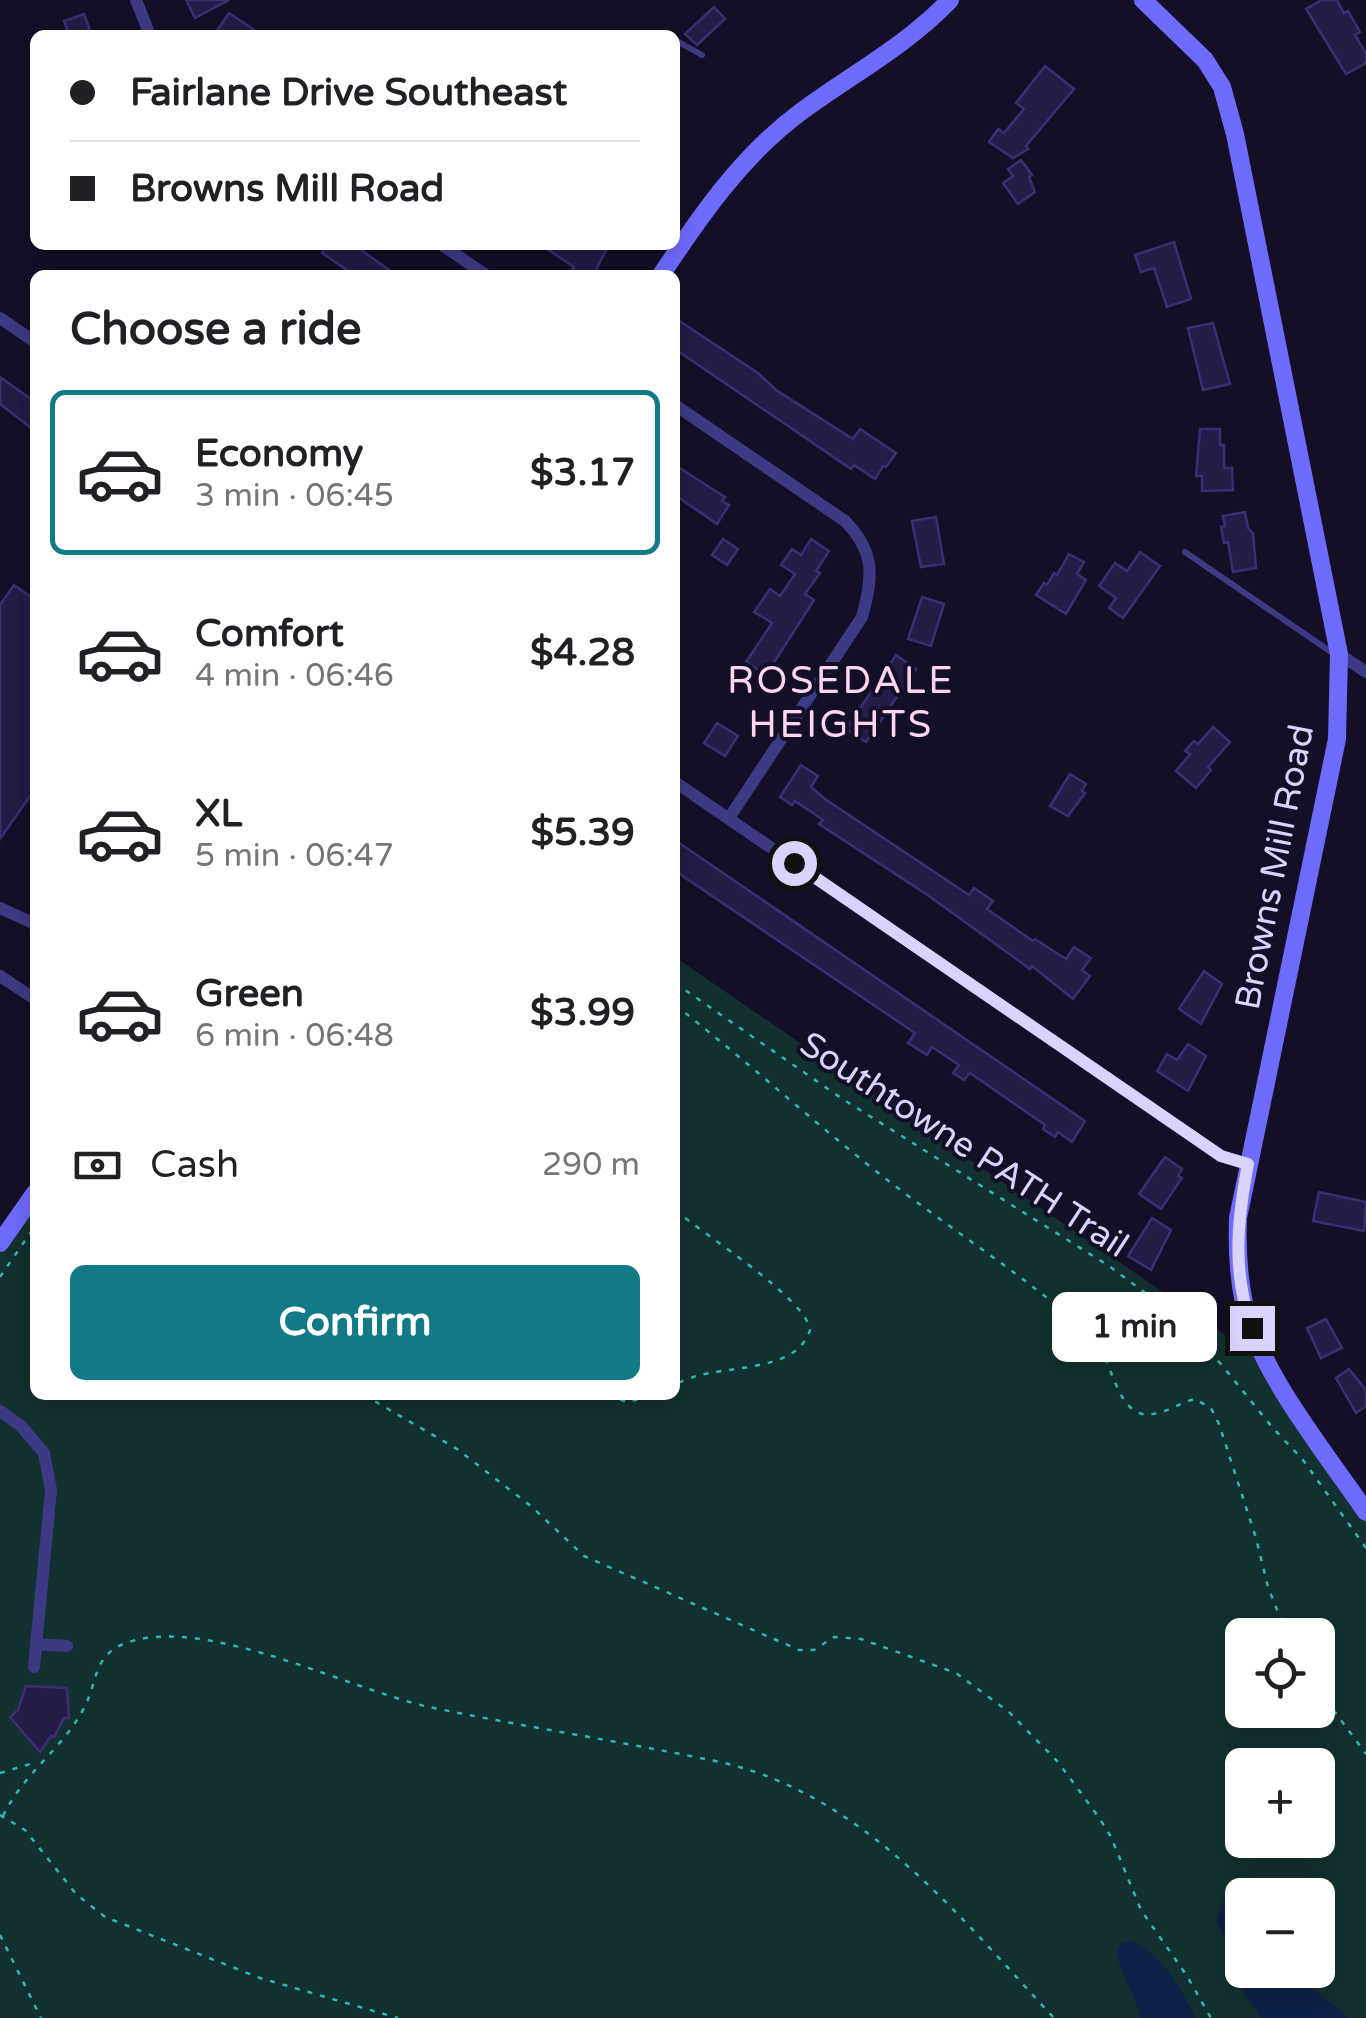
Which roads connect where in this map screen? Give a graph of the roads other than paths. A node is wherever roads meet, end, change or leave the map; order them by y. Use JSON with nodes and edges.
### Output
{"nodes":[{"id":1,"x":136,"y":0,"type":"edge"},
{"id":2,"x":950,"y":0,"type":"edge"},
{"id":3,"x":1143,"y":0,"type":"edge"},
{"id":4,"x":148,"y":30,"type":"edge"},
{"id":5,"x":680,"y":43,"type":"edge"},
{"id":6,"x":702,"y":55,"type":"dead end"},
{"id":7,"x":680,"y":247,"type":"edge"},
{"id":8,"x":449,"y":250,"type":"edge"},
{"id":9,"x":479,"y":270,"type":"edge"},
{"id":10,"x":0,"y":318,"type":"edge"},
{"id":11,"x":30,"y":339,"type":"edge"},
{"id":12,"x":680,"y":408,"type":"edge"},
{"id":13,"x":1185,"y":552,"type":"dead end"},
{"id":14,"x":1339,"y":656,"type":"junction"},
{"id":15,"x":1366,"y":672,"type":"edge"},
{"id":16,"x":680,"y":785,"type":"edge"},
{"id":17,"x":728,"y":818,"type":"junction"},
{"id":18,"x":0,"y":908,"type":"edge"},
{"id":19,"x":30,"y":922,"type":"edge"},
{"id":20,"x":0,"y":976,"type":"edge"},
{"id":21,"x":30,"y":996,"type":"edge"},
{"id":22,"x":1248,"y":1164,"type":"junction"},
{"id":23,"x":30,"y":1199,"type":"edge"},
{"id":24,"x":0,"y":1243,"type":"edge"},
{"id":25,"x":0,"y":1411,"type":"edge"},
{"id":26,"x":1366,"y":1512,"type":"edge"},
{"id":27,"x":36,"y":1644,"type":"junction"},
{"id":28,"x":67,"y":1646,"type":"dead end"},
{"id":29,"x":34,"y":1667,"type":"dead end"}],
"edges":[{"from":1,"to":4,"type":"street"},
{"from":2,"to":7,"type":"street"},
{"from":3,"to":14,"type":"street","name":"Browns Mill Road"},
{"from":5,"to":6,"type":"lane"},
{"from":8,"to":9,"type":"street"},
{"from":10,"to":11,"type":"street"},
{"from":12,"to":17,"type":"street"},
{"from":13,"to":14,"type":"lane"},
{"from":14,"to":15,"type":"street"},
{"from":14,"to":22,"type":"street","name":"Browns Mill Road"},
{"from":16,"to":17,"type":"street"},
{"from":17,"to":22,"type":"street"},
{"from":18,"to":19,"type":"street"},
{"from":20,"to":21,"type":"street"},
{"from":22,"to":26,"type":"street","name":"Browns Mill Road"},
{"from":23,"to":24,"type":"street"},
{"from":25,"to":27,"type":"street"},
{"from":27,"to":28,"type":"street"},
{"from":27,"to":29,"type":"street"}]}
